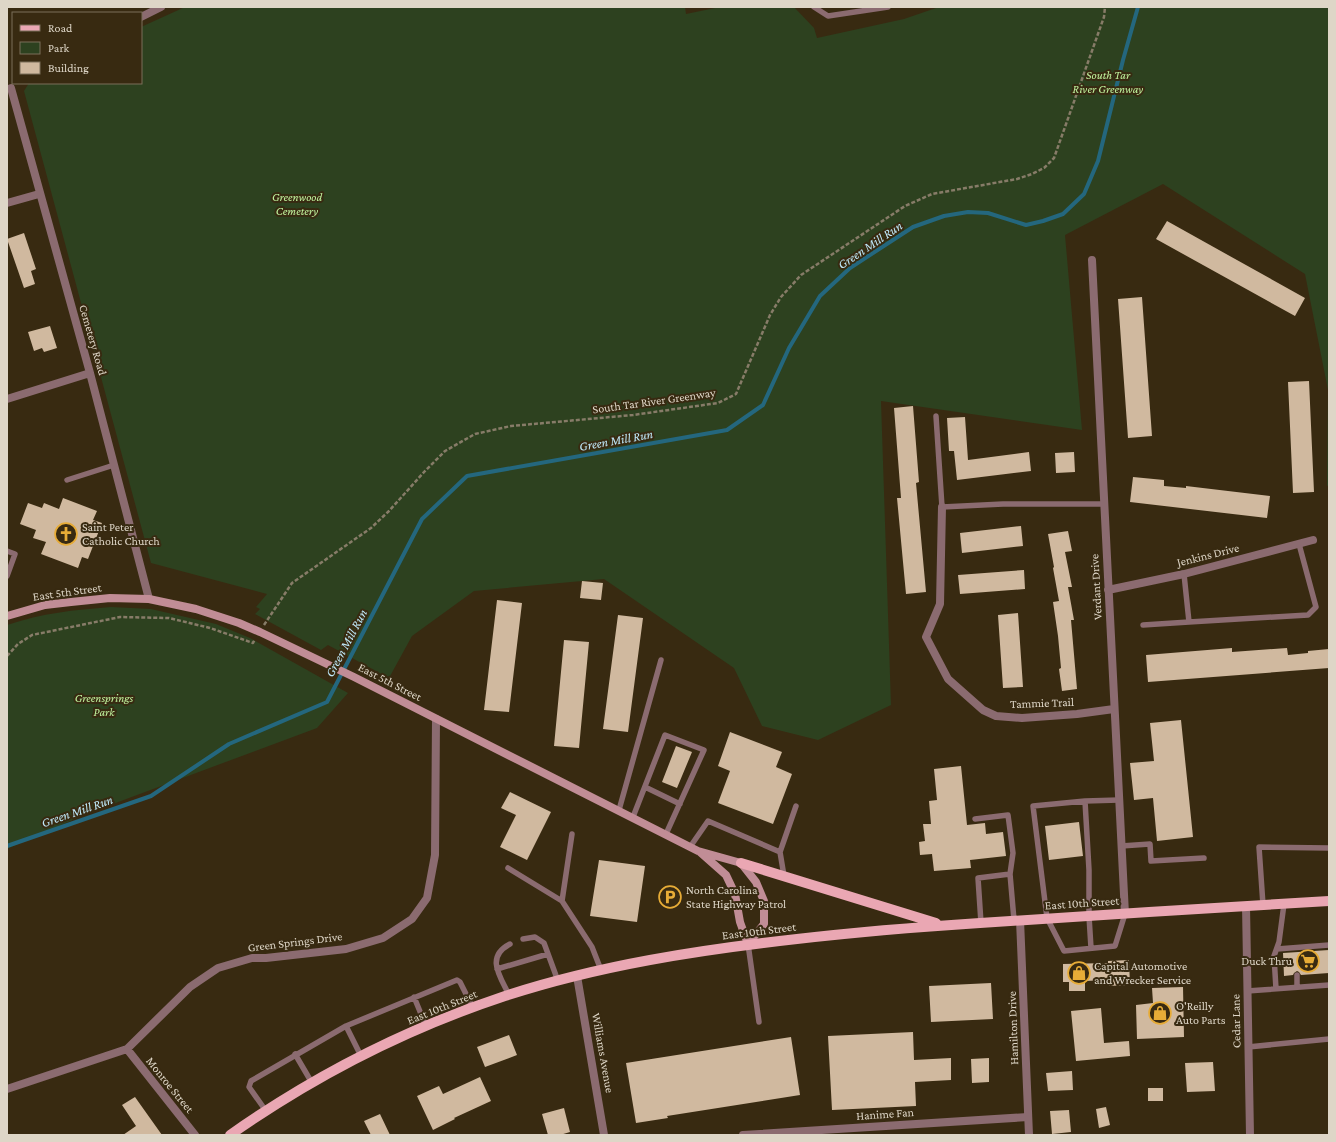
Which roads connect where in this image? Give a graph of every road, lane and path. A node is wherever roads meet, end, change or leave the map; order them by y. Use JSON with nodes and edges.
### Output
{"nodes":[{"id":1,"x":161,"y":7,"type":"edge"},
{"id":2,"x":814,"y":7,"type":"edge"},
{"id":3,"x":888,"y":7,"type":"edge"},
{"id":4,"x":1106,"y":7,"type":"edge"},
{"id":5,"x":142,"y":16,"type":"edge"},
{"id":6,"x":10,"y":87,"type":"edge"},
{"id":7,"x":39,"y":194,"type":"junction"},
{"id":8,"x":7,"y":203,"type":"edge"},
{"id":9,"x":1092,"y":260,"type":"dead end"},
{"id":10,"x":90,"y":373,"type":"junction"},
{"id":11,"x":7,"y":398,"type":"edge"},
{"id":12,"x":936,"y":416,"type":"dead end"},
{"id":13,"x":114,"y":465,"type":"junction"},
{"id":14,"x":67,"y":480,"type":"dead end"},
{"id":15,"x":1104,"y":504,"type":"junction"},
{"id":16,"x":942,"y":507,"type":"junction"},
{"id":17,"x":1313,"y":540,"type":"dead end"},
{"id":18,"x":1299,"y":544,"type":"junction"},
{"id":19,"x":7,"y":551,"type":"edge"},
{"id":20,"x":1184,"y":574,"type":"junction"},
{"id":21,"x":7,"y":576,"type":"edge"},
{"id":22,"x":1108,"y":590,"type":"junction"},
{"id":23,"x":150,"y":599,"type":"junction"},
{"id":24,"x":7,"y":616,"type":"edge"},
{"id":25,"x":1189,"y":622,"type":"junction"},
{"id":26,"x":1143,"y":625,"type":"dead end"},
{"id":27,"x":263,"y":626,"type":"dead end"},
{"id":28,"x":256,"y":638,"type":"dead end"},
{"id":29,"x":7,"y":656,"type":"edge"},
{"id":30,"x":661,"y":660,"type":"dead end"},
{"id":31,"x":1114,"y":709,"type":"junction"},
{"id":32,"x":436,"y":719,"type":"junction"},
{"id":33,"x":645,"y":787,"type":"junction"},
{"id":34,"x":1119,"y":800,"type":"junction"},
{"id":35,"x":1085,"y":802,"type":"junction"},
{"id":36,"x":680,"y":804,"type":"junction"},
{"id":37,"x":796,"y":806,"type":"dead end"},
{"id":38,"x":619,"y":810,"type":"junction"},
{"id":39,"x":633,"y":818,"type":"junction"},
{"id":40,"x":975,"y":819,"type":"dead end"},
{"id":41,"x":572,"y":834,"type":"dead end"},
{"id":42,"x":666,"y":834,"type":"junction"},
{"id":43,"x":1121,"y":846,"type":"junction"},
{"id":44,"x":1329,"y":848,"type":"edge"},
{"id":45,"x":694,"y":849,"type":"junction"},
{"id":46,"x":780,"y":852,"type":"junction"},
{"id":47,"x":1204,"y":858,"type":"dead end"},
{"id":48,"x":741,"y":863,"type":"junction"},
{"id":49,"x":508,"y":868,"type":"dead end"},
{"id":50,"x":1010,"y":874,"type":"junction"},
{"id":51,"x":784,"y":876,"type":"junction"},
{"id":52,"x":562,"y":901,"type":"junction"},
{"id":53,"x":1329,"y":901,"type":"edge"},
{"id":54,"x":1284,"y":904,"type":"junction"},
{"id":55,"x":1263,"y":905,"type":"junction"},
{"id":56,"x":1246,"y":906,"type":"junction"},
{"id":57,"x":1124,"y":914,"type":"junction"},
{"id":58,"x":1089,"y":916,"type":"junction"},
{"id":59,"x":1047,"y":918,"type":"junction"},
{"id":60,"x":1017,"y":920,"type":"junction"},
{"id":61,"x":981,"y":923,"type":"junction"},
{"id":62,"x":941,"y":925,"type":"junction"},
{"id":63,"x":523,"y":939,"type":"dead end"},
{"id":64,"x":510,"y":944,"type":"dead end"},
{"id":65,"x":748,"y":944,"type":"junction"},
{"id":66,"x":1329,"y":945,"type":"edge"},
{"id":67,"x":1091,"y":948,"type":"junction"},
{"id":68,"x":1277,"y":949,"type":"junction"},
{"id":69,"x":548,"y":954,"type":"junction"},
{"id":70,"x":497,"y":969,"type":"junction"},
{"id":71,"x":601,"y":970,"type":"junction"},
{"id":72,"x":1297,"y":975,"type":"dead end"},
{"id":73,"x":577,"y":976,"type":"junction"},
{"id":74,"x":558,"y":981,"type":"junction"},
{"id":75,"x":1329,"y":985,"type":"edge"},
{"id":76,"x":1297,"y":987,"type":"junction"},
{"id":77,"x":1276,"y":989,"type":"junction"},
{"id":78,"x":1247,"y":991,"type":"junction"},
{"id":79,"x":509,"y":995,"type":"junction"},
{"id":80,"x":414,"y":997,"type":"junction"},
{"id":81,"x":473,"y":1008,"type":"junction"},
{"id":82,"x":759,"y":1022,"type":"dead end"},
{"id":83,"x":346,"y":1026,"type":"junction"},
{"id":84,"x":426,"y":1026,"type":"junction"},
{"id":85,"x":1329,"y":1039,"type":"edge"},
{"id":86,"x":1248,"y":1046,"type":"junction"},
{"id":87,"x":127,"y":1049,"type":"junction"},
{"id":88,"x":295,"y":1054,"type":"junction"},
{"id":89,"x":361,"y":1056,"type":"junction"},
{"id":90,"x":312,"y":1083,"type":"junction"},
{"id":91,"x":7,"y":1089,"type":"edge"},
{"id":92,"x":266,"y":1110,"type":"junction"},
{"id":93,"x":1028,"y":1117,"type":"junction"},
{"id":94,"x":195,"y":1135,"type":"edge"},
{"id":95,"x":230,"y":1135,"type":"edge"},
{"id":96,"x":604,"y":1135,"type":"edge"},
{"id":97,"x":744,"y":1135,"type":"edge"},
{"id":98,"x":1029,"y":1135,"type":"edge"},
{"id":99,"x":1250,"y":1135,"type":"edge"}],
"edges":[{"from":1,"to":5,"type":"street"},
{"from":2,"to":3,"type":"lane"},
{"from":4,"to":27,"type":"path","name":"South Tar River Greenway"},
{"from":6,"to":7,"type":"street","name":"Cemetery Road"},
{"from":7,"to":8,"type":"street"},
{"from":7,"to":10,"type":"street","name":"Cemetery Road"},
{"from":9,"to":15,"type":"street","name":"Verdant Drive"},
{"from":10,"to":11,"type":"street"},
{"from":10,"to":13,"type":"street","name":"Cemetery Road"},
{"from":12,"to":16,"type":"lane"},
{"from":13,"to":14,"type":"lane"},
{"from":13,"to":23,"type":"street","name":"Cemetery Road"},
{"from":15,"to":16,"type":"lane"},
{"from":15,"to":22,"type":"street","name":"Verdant Drive"},
{"from":16,"to":31,"type":"street","name":"Tammie Trail"},
{"from":17,"to":18,"type":"street","name":"Jenkins Drive"},
{"from":18,"to":20,"type":"street","name":"Jenkins Drive"},
{"from":18,"to":25,"type":"lane"},
{"from":19,"to":21,"type":"lane"},
{"from":20,"to":22,"type":"street","name":"Jenkins Drive"},
{"from":20,"to":25,"type":"lane"},
{"from":22,"to":31,"type":"street","name":"Verdant Drive"},
{"from":23,"to":24,"type":"main road","name":"East 5th Street"},
{"from":23,"to":32,"type":"main road","name":"East 5th Street"},
{"from":25,"to":26,"type":"lane"},
{"from":28,"to":29,"type":"path"},
{"from":30,"to":38,"type":"lane"},
{"from":31,"to":34,"type":"street","name":"Verdant Drive"},
{"from":32,"to":38,"type":"main road","name":"East 5th Street"},
{"from":32,"to":87,"type":"street","name":"Green Springs Drive"},
{"from":33,"to":36,"type":"lane"},
{"from":33,"to":36,"type":"lane"},
{"from":33,"to":39,"type":"lane"},
{"from":34,"to":35,"type":"lane"},
{"from":34,"to":43,"type":"street","name":"Verdant Drive"},
{"from":35,"to":58,"type":"lane"},
{"from":35,"to":59,"type":"lane"},
{"from":36,"to":42,"type":"lane"},
{"from":37,"to":46,"type":"lane"},
{"from":38,"to":39,"type":"main road","name":"East 5th Street"},
{"from":39,"to":42,"type":"main road","name":"East 5th Street"},
{"from":40,"to":50,"type":"lane"},
{"from":41,"to":52,"type":"lane"},
{"from":42,"to":45,"type":"main road","name":"East 5th Street"},
{"from":43,"to":47,"type":"lane"},
{"from":43,"to":57,"type":"street","name":"Verdant Drive"},
{"from":44,"to":55,"type":"lane"},
{"from":45,"to":46,"type":"lane"},
{"from":45,"to":48,"type":"main road","name":"East 5th Street"},
{"from":45,"to":65,"type":"main road","name":"East 5th Street"},
{"from":46,"to":51,"type":"lane"},
{"from":48,"to":51,"type":"main road"},
{"from":48,"to":65,"type":"main road"},
{"from":49,"to":52,"type":"lane"},
{"from":50,"to":60,"type":"lane"},
{"from":50,"to":61,"type":"lane"},
{"from":51,"to":62,"type":"main road"},
{"from":52,"to":71,"type":"lane"},
{"from":53,"to":54,"type":"main road","name":"East 10th Street"},
{"from":54,"to":55,"type":"main road","name":"East 10th Street"},
{"from":54,"to":68,"type":"lane"},
{"from":55,"to":56,"type":"main road","name":"East 10th Street"},
{"from":56,"to":57,"type":"main road","name":"East 10th Street"},
{"from":56,"to":78,"type":"street","name":"Cedar Lane"},
{"from":57,"to":58,"type":"main road","name":"East 10th Street"},
{"from":57,"to":67,"type":"lane"},
{"from":58,"to":59,"type":"main road","name":"East 10th Street"},
{"from":58,"to":67,"type":"lane"},
{"from":59,"to":60,"type":"main road","name":"East 10th Street"},
{"from":59,"to":67,"type":"lane"},
{"from":60,"to":61,"type":"main road","name":"East 10th Street"},
{"from":60,"to":93,"type":"street","name":"Hamilton Drive"},
{"from":61,"to":62,"type":"main road","name":"East 10th Street"},
{"from":62,"to":65,"type":"main road","name":"East 10th Street"},
{"from":63,"to":69,"type":"lane"},
{"from":64,"to":70,"type":"lane"},
{"from":65,"to":71,"type":"main road","name":"East 10th Street"},
{"from":65,"to":82,"type":"lane"},
{"from":66,"to":68,"type":"lane"},
{"from":68,"to":77,"type":"lane"},
{"from":69,"to":70,"type":"lane"},
{"from":69,"to":74,"type":"lane"},
{"from":70,"to":79,"type":"lane"},
{"from":71,"to":73,"type":"main road","name":"East 10th Street"},
{"from":72,"to":76,"type":"lane"},
{"from":73,"to":74,"type":"main road","name":"East 10th Street"},
{"from":73,"to":96,"type":"street","name":"Williams Avenue"},
{"from":74,"to":79,"type":"main road","name":"East 10th Street"},
{"from":75,"to":76,"type":"lane"},
{"from":76,"to":77,"type":"lane"},
{"from":77,"to":78,"type":"lane"},
{"from":78,"to":86,"type":"street","name":"Cedar Lane"},
{"from":79,"to":81,"type":"main road","name":"East 10th Street"},
{"from":80,"to":81,"type":"lane"},
{"from":80,"to":83,"type":"lane"},
{"from":80,"to":84,"type":"lane"},
{"from":81,"to":84,"type":"main road","name":"East 10th Street"},
{"from":83,"to":88,"type":"lane"},
{"from":83,"to":89,"type":"lane"},
{"from":84,"to":89,"type":"main road","name":"East 10th Street"},
{"from":85,"to":86,"type":"lane"},
{"from":86,"to":99,"type":"street","name":"Cedar Lane"},
{"from":87,"to":91,"type":"street","name":"Green Springs Drive"},
{"from":87,"to":94,"type":"street","name":"Monroe Street"},
{"from":88,"to":90,"type":"lane"},
{"from":88,"to":92,"type":"lane"},
{"from":89,"to":90,"type":"main road","name":"East 10th Street"},
{"from":90,"to":92,"type":"main road","name":"East 10th Street"},
{"from":92,"to":95,"type":"main road","name":"East 10th Street"},
{"from":93,"to":97,"type":"street","name":"Hanime Fan"},
{"from":93,"to":98,"type":"street","name":"Hamilton Drive"}]}
